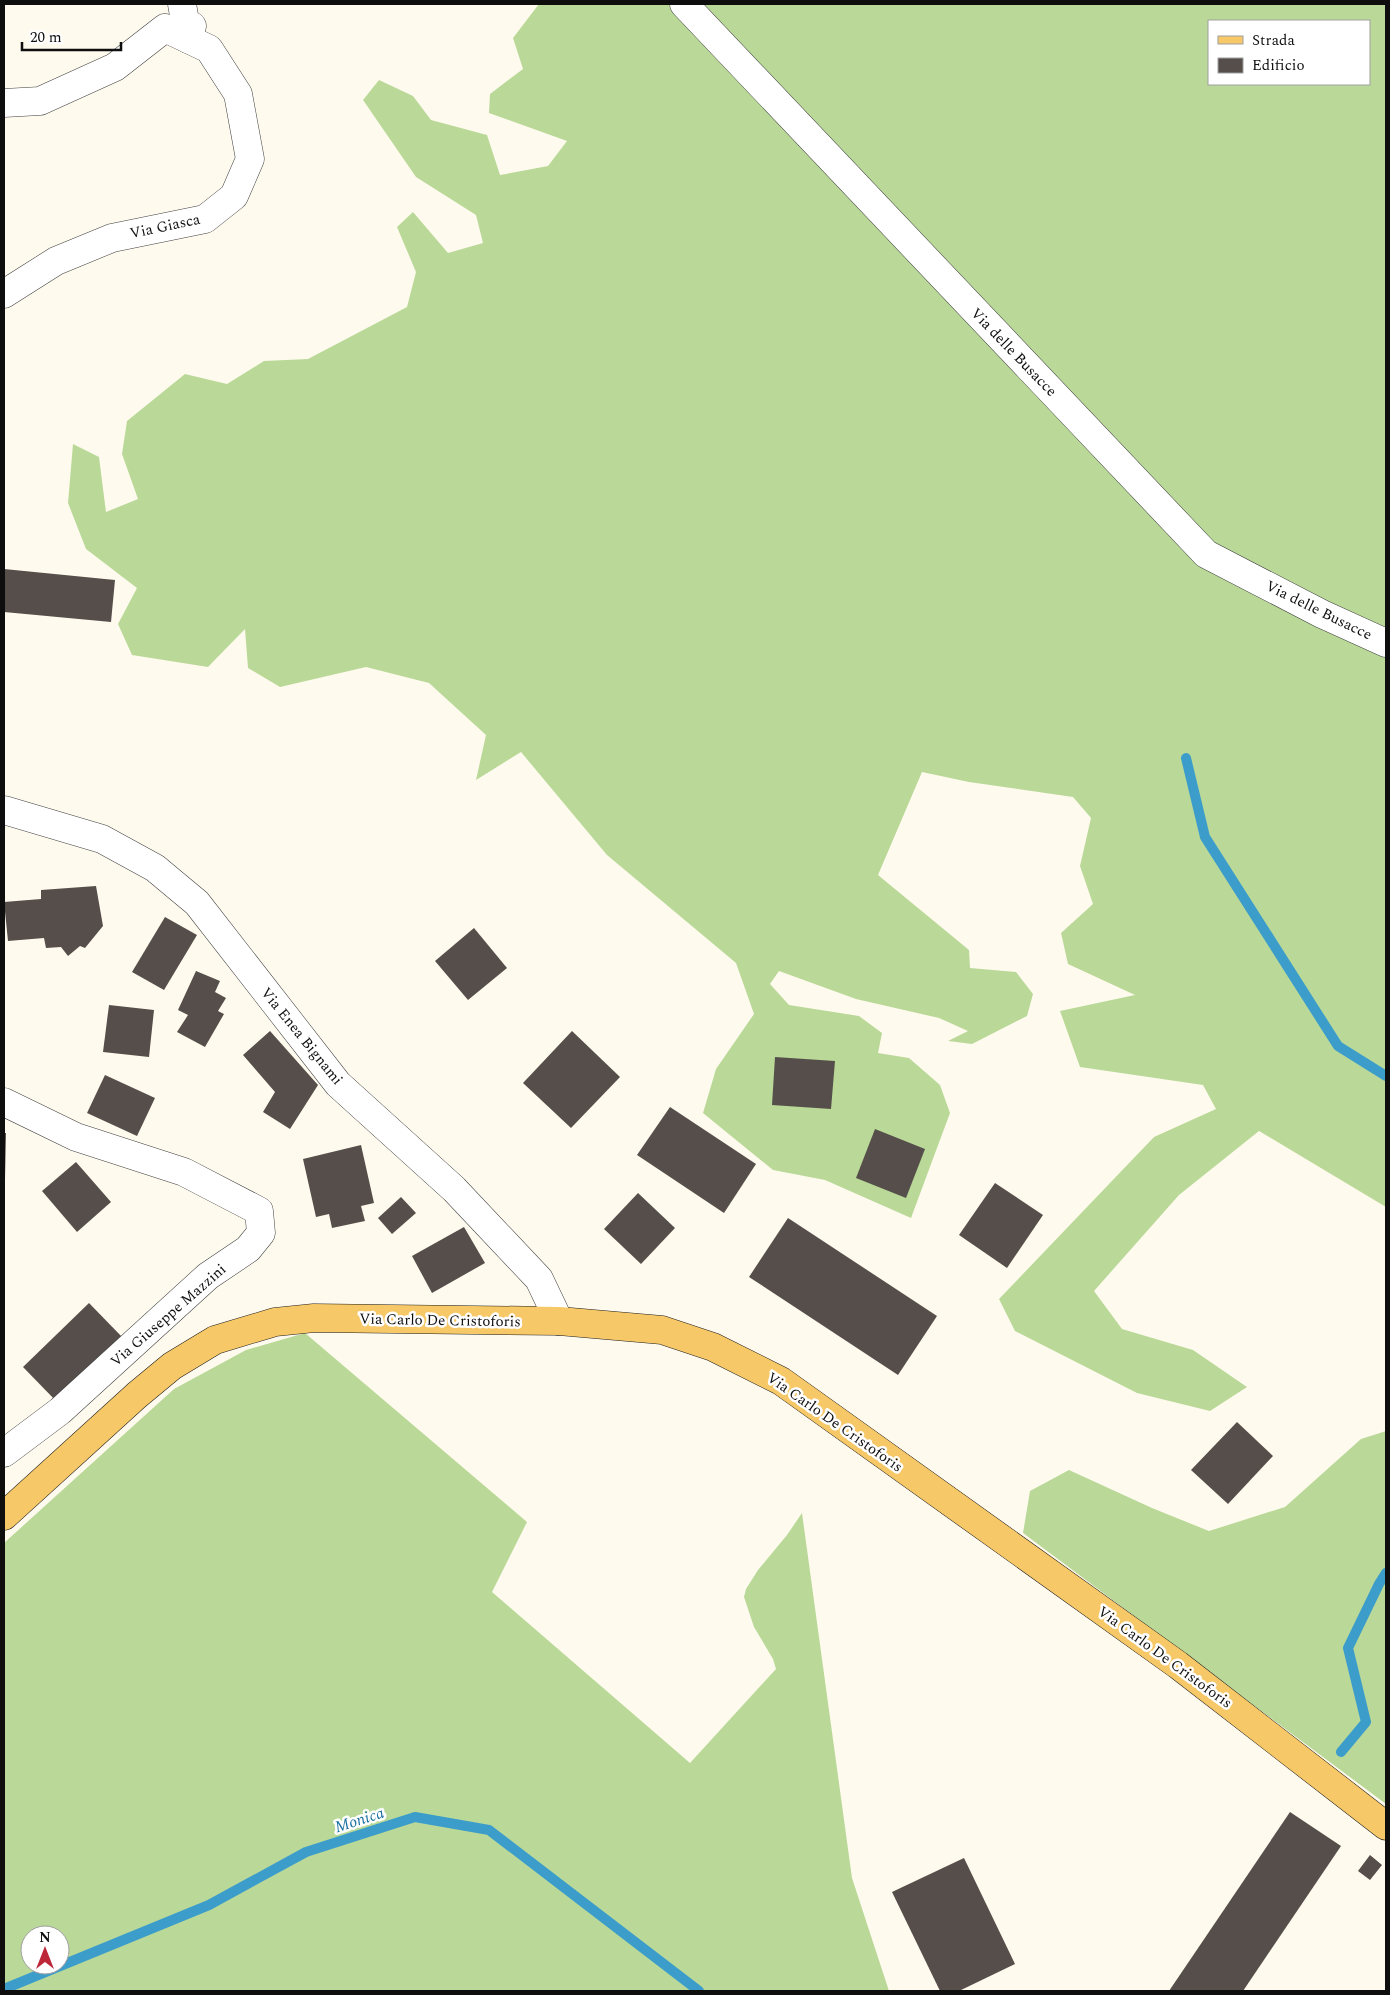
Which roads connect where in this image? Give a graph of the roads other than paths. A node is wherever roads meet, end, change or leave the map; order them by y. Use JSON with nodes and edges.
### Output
{"nodes":[{"id":1,"x":182,"y":4,"type":"edge"},
{"id":2,"x":198,"y":4,"type":"edge"},
{"id":3,"x":684,"y":4,"type":"edge"},
{"id":4,"x":188,"y":39,"type":"junction"},
{"id":5,"x":4,"y":103,"type":"edge"},
{"id":6,"x":4,"y":294,"type":"edge"},
{"id":7,"x":1386,"y":643,"type":"edge"},
{"id":8,"x":4,"y":810,"type":"edge"},
{"id":9,"x":4,"y":1102,"type":"edge"},
{"id":10,"x":559,"y":1321,"type":"junction"},
{"id":11,"x":4,"y":1453,"type":"edge"},
{"id":12,"x":4,"y":1516,"type":"edge"},
{"id":13,"x":1386,"y":1826,"type":"edge"}],
"edges":[{"from":1,"to":4,"type":"street"},
{"from":2,"to":4,"type":"street"},
{"from":3,"to":7,"type":"street","name":"Via delle Busacce"},
{"from":4,"to":5,"type":"street"},
{"from":4,"to":6,"type":"street","name":"Via Giasca"},
{"from":8,"to":10,"type":"street","name":"Via Enea Bignami"},
{"from":9,"to":11,"type":"street","name":"Via Giuseppe Mazzini"},
{"from":10,"to":12,"type":"main road","name":"Via Carlo De Cristoforis"},
{"from":10,"to":13,"type":"main road","name":"Via Carlo De Cristoforis"}]}
